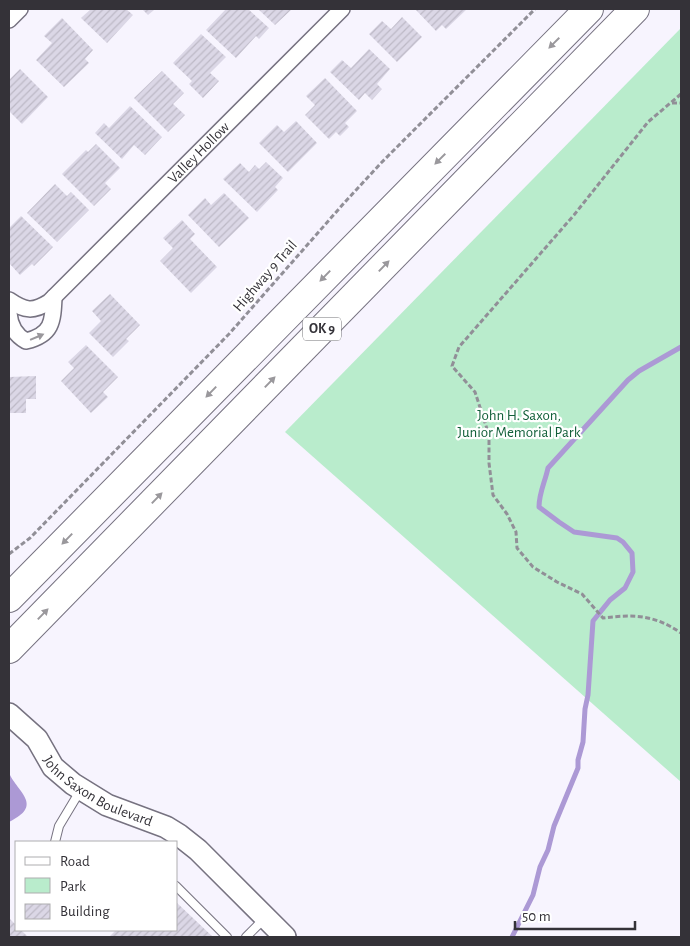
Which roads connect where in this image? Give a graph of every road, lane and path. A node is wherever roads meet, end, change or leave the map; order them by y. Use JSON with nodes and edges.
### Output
{"nodes":[{"id":1,"x":20,"y":9,"type":"edge"},
{"id":2,"x":342,"y":9,"type":"edge"},
{"id":3,"x":535,"y":9,"type":"edge"},
{"id":4,"x":589,"y":9,"type":"edge"},
{"id":5,"x":636,"y":9,"type":"edge"},
{"id":6,"x":9,"y":20,"type":"edge"},
{"id":7,"x":681,"y":94,"type":"edge"},
{"id":8,"x":671,"y":103,"type":"junction"},
{"id":9,"x":681,"y":103,"type":"edge"},
{"id":10,"x":54,"y":298,"type":"junction"},
{"id":11,"x":9,"y":300,"type":"edge"},
{"id":12,"x":9,"y":313,"type":"edge"},
{"id":13,"x":9,"y":554,"type":"edge"},
{"id":14,"x":9,"y":598,"type":"edge"},
{"id":15,"x":681,"y":633,"type":"edge"},
{"id":16,"x":9,"y":649,"type":"edge"},
{"id":17,"x":9,"y":714,"type":"edge"},
{"id":18,"x":81,"y":789,"type":"junction"},
{"id":19,"x":55,"y":841,"type":"edge"},
{"id":20,"x":178,"y":888,"type":"edge"},
{"id":21,"x":265,"y":917,"type":"junction"},
{"id":22,"x":227,"y":937,"type":"edge"},
{"id":23,"x":246,"y":937,"type":"edge"},
{"id":24,"x":285,"y":937,"type":"edge"}],
"edges":[{"from":1,"to":6,"type":"street"},
{"from":2,"to":10,"type":"street","name":"Valley Hollow"},
{"from":3,"to":13,"type":"path","name":"Highway 9 Trail"},
{"from":4,"to":14,"type":"highway","number":"OK 9","one_way":true},
{"from":16,"to":5,"type":"highway","number":"OK 9","one_way":true},
{"from":7,"to":8,"type":"path"},
{"from":8,"to":9,"type":"path"},
{"from":8,"to":15,"type":"path"},
{"from":10,"to":11,"type":"street","name":"Valley Hollow"},
{"from":12,"to":10,"type":"street","one_way":true},
{"from":17,"to":18,"type":"street","name":"John Saxon Boulevard"},
{"from":18,"to":19,"type":"lane"},
{"from":18,"to":21,"type":"street","name":"John Saxon Boulevard"},
{"from":20,"to":22,"type":"lane"},
{"from":21,"to":23,"type":"lane"},
{"from":21,"to":24,"type":"street","name":"John Saxon Boulevard"}]}
